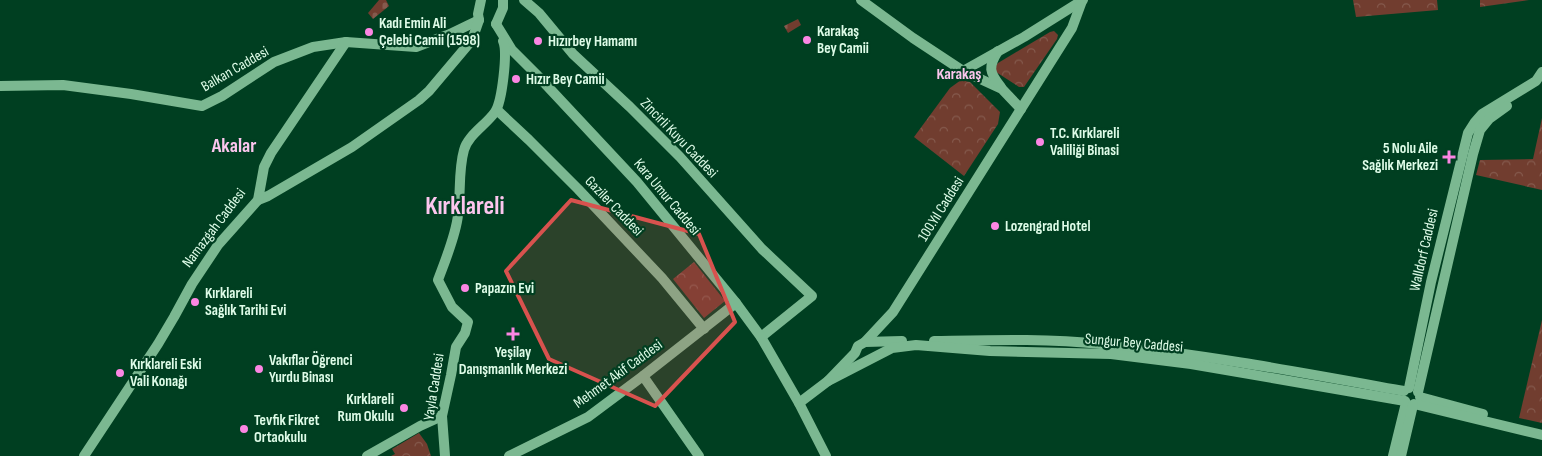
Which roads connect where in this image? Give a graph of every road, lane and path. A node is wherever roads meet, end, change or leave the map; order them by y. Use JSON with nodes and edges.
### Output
{"nodes":[{"id":1,"x":481,"y":0,"type":"edge"},
{"id":2,"x":503,"y":0,"type":"edge"},
{"id":3,"x":524,"y":0,"type":"edge"},
{"id":4,"x":861,"y":0,"type":"edge"},
{"id":5,"x":1083,"y":0,"type":"edge"},
{"id":6,"x":479,"y":20,"type":"junction"},
{"id":7,"x":496,"y":24,"type":"junction"},
{"id":8,"x":346,"y":42,"type":"junction"},
{"id":9,"x":999,"y":51,"type":"junction"},
{"id":10,"x":963,"y":71,"type":"junction"},
{"id":11,"x":1542,"y":72,"type":"edge"},
{"id":12,"x":1542,"y":84,"type":"edge"},
{"id":13,"x":0,"y":86,"type":"edge"},
{"id":14,"x":1002,"y":89,"type":"junction"},
{"id":15,"x":1021,"y":109,"type":"junction"},
{"id":16,"x":496,"y":110,"type":"junction"},
{"id":17,"x":1478,"y":126,"type":"junction"},
{"id":18,"x":258,"y":200,"type":"junction"},
{"id":19,"x":736,"y":303,"type":"junction"},
{"id":20,"x":883,"y":322,"type":"junction"},
{"id":21,"x":704,"y":328,"type":"junction"},
{"id":22,"x":761,"y":337,"type":"junction"},
{"id":23,"x":864,"y":342,"type":"junction"},
{"id":24,"x":885,"y":342,"type":"junction"},
{"id":25,"x":854,"y":353,"type":"junction"},
{"id":26,"x":861,"y":364,"type":"junction"},
{"id":27,"x":643,"y":376,"type":"junction"},
{"id":28,"x":828,"y":381,"type":"junction"},
{"id":29,"x":1411,"y":398,"type":"junction"},
{"id":30,"x":799,"y":403,"type":"junction"},
{"id":31,"x":442,"y":416,"type":"junction"},
{"id":32,"x":1542,"y":430,"type":"edge"},
{"id":33,"x":1542,"y":435,"type":"edge"},
{"id":34,"x":84,"y":456,"type":"edge"},
{"id":35,"x":367,"y":456,"type":"edge"},
{"id":36,"x":445,"y":456,"type":"edge"},
{"id":37,"x":509,"y":456,"type":"edge"},
{"id":38,"x":699,"y":456,"type":"edge"},
{"id":39,"x":826,"y":456,"type":"edge"},
{"id":40,"x":1393,"y":456,"type":"edge"},
{"id":41,"x":1401,"y":456,"type":"edge"}],
"edges":[{"from":1,"to":6,"type":"street"},
{"from":2,"to":7,"type":"street"},
{"from":3,"to":22,"type":"street","name":"Zincirli Kuyu Caddesi"},
{"from":4,"to":10,"type":"street"},
{"from":5,"to":9,"type":"street"},
{"from":5,"to":15,"type":"street","name":"100.Yıl Caddesi"},
{"from":6,"to":7,"type":"street"},
{"from":6,"to":8,"type":"street","name":"Balkan Caddesi"},
{"from":6,"to":18,"type":"street"},
{"from":7,"to":16,"type":"street","name":"Yayla Caddesi"},
{"from":7,"to":19,"type":"street","name":"Kara Umur Caddesi"},
{"from":8,"to":13,"type":"street","name":"Balkan Caddesi"},
{"from":8,"to":18,"type":"street","name":"Namazgah Caddesi"},
{"from":9,"to":10,"type":"street"},
{"from":9,"to":14,"type":"street"},
{"from":10,"to":14,"type":"street"},
{"from":11,"to":17,"type":"street"},
{"from":12,"to":17,"type":"street"},
{"from":14,"to":15,"type":"street"},
{"from":15,"to":20,"type":"street","name":"100.Yıl Caddesi"},
{"from":16,"to":21,"type":"street","name":"Gaziler Caddesi"},
{"from":16,"to":31,"type":"street","name":"Yayla Caddesi"},
{"from":17,"to":29,"type":"street","name":"Walldorf Caddesi"},
{"from":18,"to":34,"type":"street","name":"Namazgah Caddesi"},
{"from":19,"to":21,"type":"street","name":"Mehmet Akif Caddesi"},
{"from":19,"to":22,"type":"street","name":"Kara Umur Caddesi"},
{"from":20,"to":23,"type":"street","name":"100.Yıl Caddesi"},
{"from":20,"to":24,"type":"street"},
{"from":21,"to":27,"type":"street","name":"Mehmet Akif Caddesi"},
{"from":22,"to":30,"type":"street","name":"Kara Umur Caddesi"},
{"from":23,"to":24,"type":"street","name":"Sungur Bey Caddesi"},
{"from":23,"to":25,"type":"street","name":"100.Yıl Caddesi"},
{"from":24,"to":29,"type":"street","name":"Sungur Bey Caddesi"},
{"from":25,"to":26,"type":"street"},
{"from":25,"to":28,"type":"street","name":"100.Yıl Caddesi"},
{"from":26,"to":28,"type":"street","name":"100.Yıl Caddesi"},
{"from":26,"to":29,"type":"street","name":"Sungur Bey Caddesi"},
{"from":27,"to":37,"type":"street","name":"Mehmet Akif Caddesi"},
{"from":27,"to":38,"type":"street"},
{"from":28,"to":30,"type":"street","name":"100.Yıl Caddesi"},
{"from":29,"to":32,"type":"street","name":"Sungur Bey Caddesi"},
{"from":29,"to":33,"type":"street","name":"Sungur Bey Caddesi"},
{"from":29,"to":40,"type":"street","name":"Walldorf Caddesi"},
{"from":29,"to":41,"type":"street","name":"Walldorf Caddesi"},
{"from":30,"to":39,"type":"street","name":"Kara Umur Caddesi"},
{"from":31,"to":35,"type":"street"},
{"from":31,"to":36,"type":"street","name":"Yayla Caddesi"}]}
